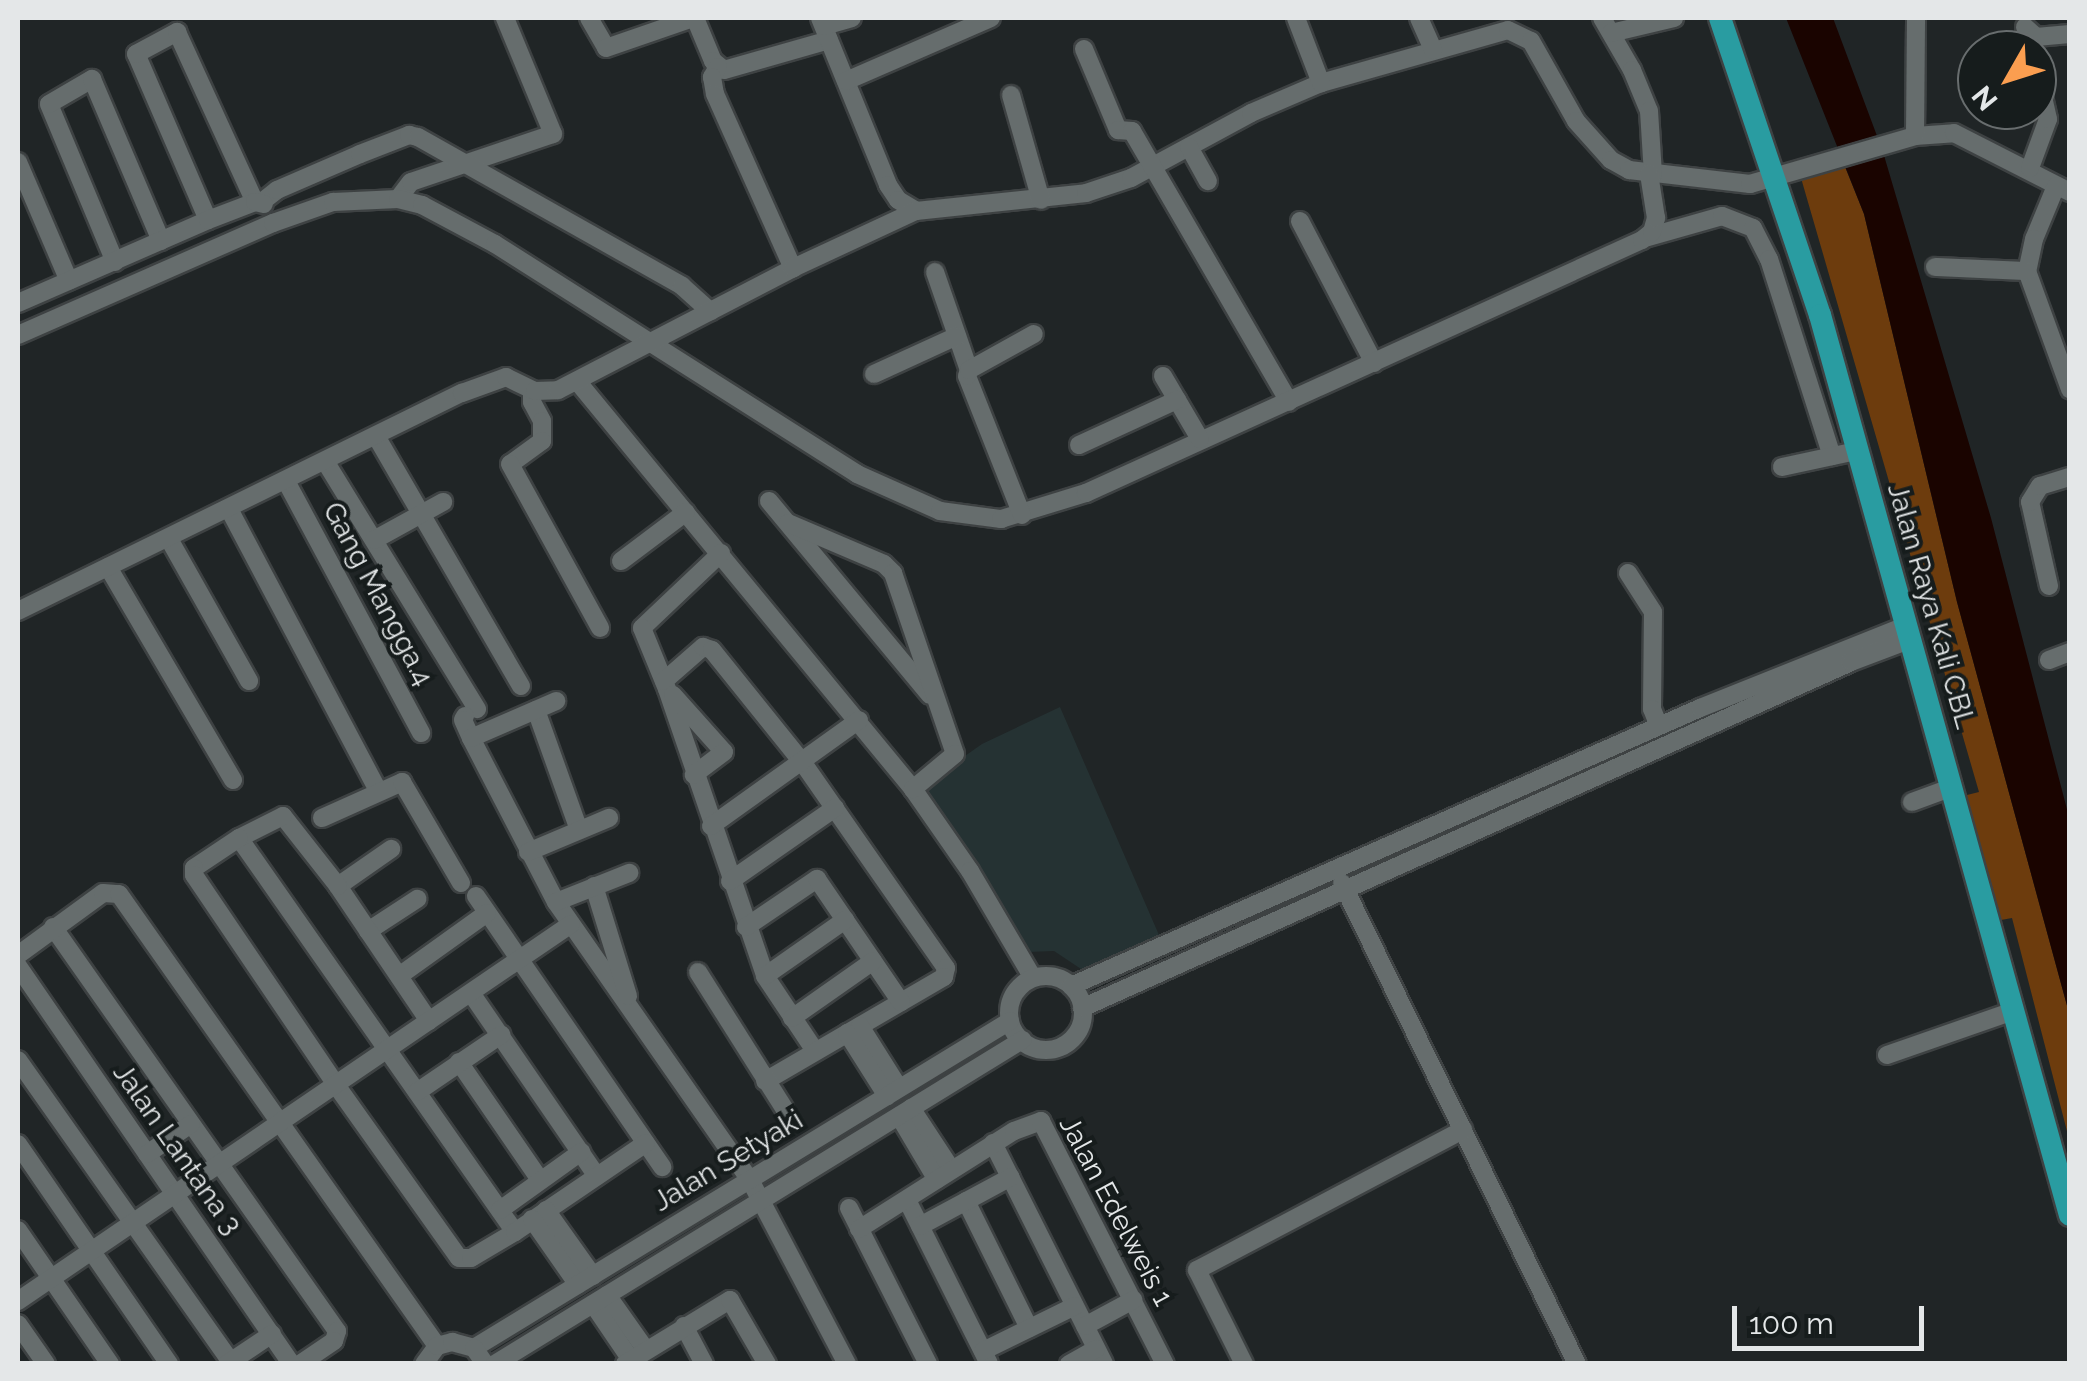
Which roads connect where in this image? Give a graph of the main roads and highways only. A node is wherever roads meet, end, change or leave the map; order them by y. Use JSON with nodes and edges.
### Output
{"nodes":[{"id":1,"x":1720,"y":18,"type":"edge"},
{"id":2,"x":2070,"y":1215,"type":"edge"}],
"edges":[{"from":1,"to":2,"type":"main road","name":"Jalan Raya Kali CBL"}]}
